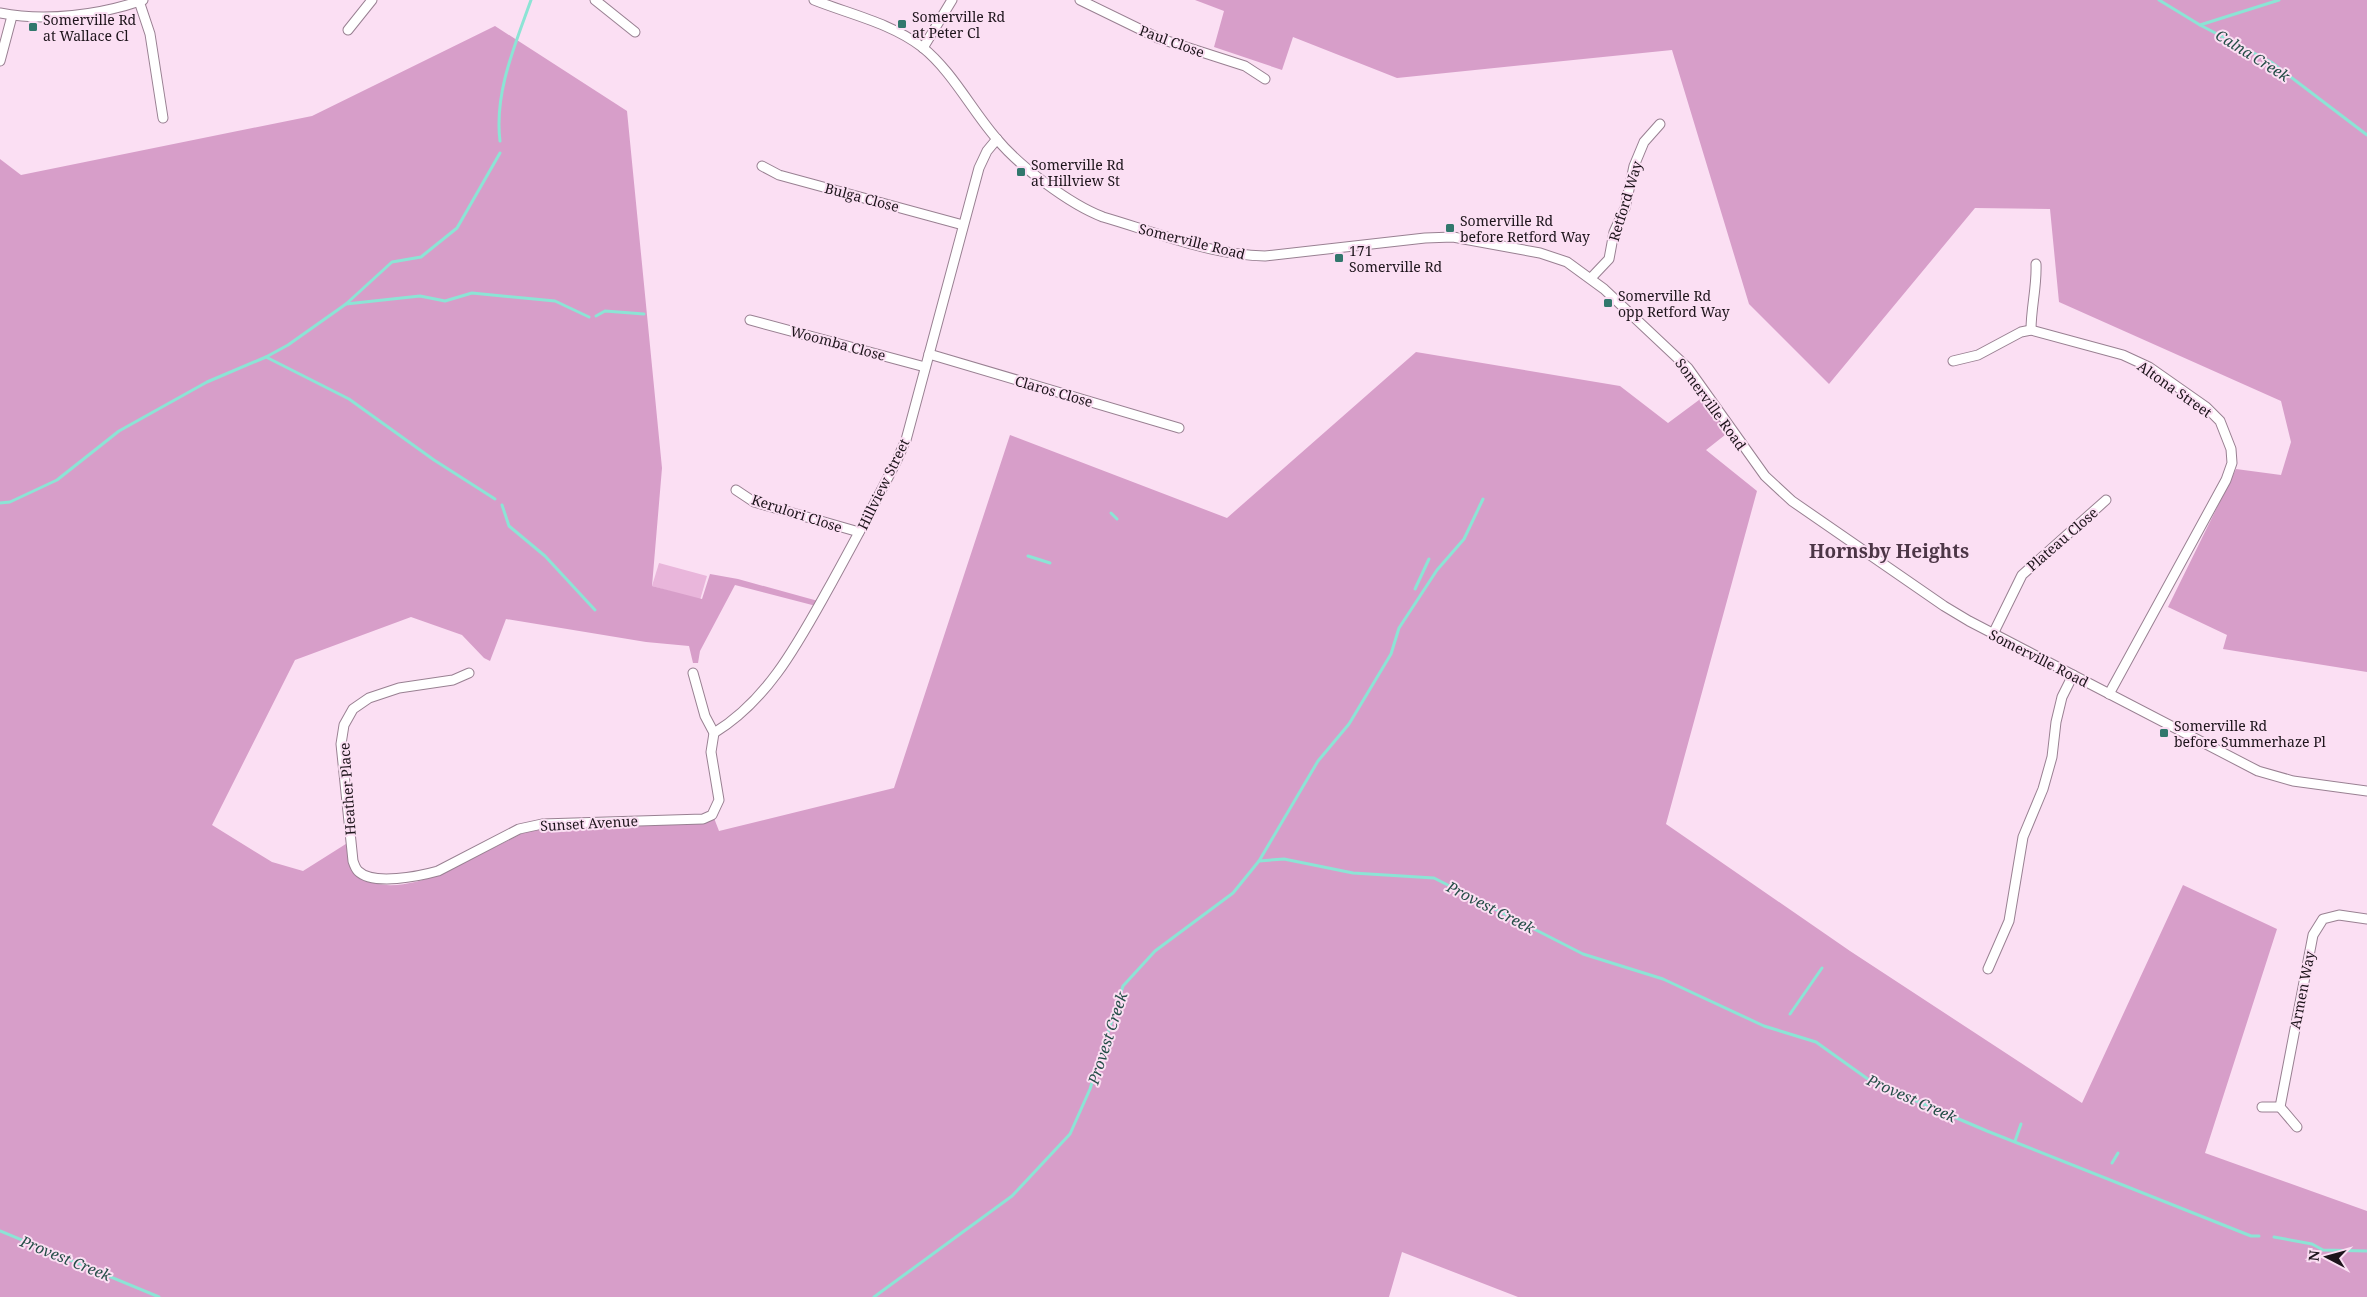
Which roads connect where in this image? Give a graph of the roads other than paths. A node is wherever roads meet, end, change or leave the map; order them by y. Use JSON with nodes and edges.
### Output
{"nodes":[{"id":1,"x":372,"y":0,"type":"edge"},
{"id":2,"x":595,"y":0,"type":"edge"},
{"id":3,"x":814,"y":0,"type":"edge"},
{"id":4,"x":952,"y":0,"type":"edge"},
{"id":5,"x":1080,"y":0,"type":"edge"},
{"id":6,"x":141,"y":1,"type":"edge"},
{"id":7,"x":0,"y":13,"type":"edge"},
{"id":8,"x":12,"y":16,"type":"junction"},
{"id":9,"x":348,"y":30,"type":"dead end"},
{"id":10,"x":635,"y":32,"type":"dead end"},
{"id":11,"x":923,"y":48,"type":"junction"},
{"id":12,"x":0,"y":61,"type":"edge"},
{"id":13,"x":1265,"y":79,"type":"dead end"},
{"id":14,"x":163,"y":118,"type":"dead end"},
{"id":15,"x":1660,"y":124,"type":"dead end"},
{"id":16,"x":997,"y":139,"type":"junction"},
{"id":17,"x":762,"y":166,"type":"dead end"},
{"id":18,"x":964,"y":225,"type":"junction"},
{"id":19,"x":2036,"y":264,"type":"dead end"},
{"id":20,"x":1590,"y":278,"type":"junction"},
{"id":21,"x":750,"y":320,"type":"dead end"},
{"id":22,"x":2031,"y":330,"type":"junction"},
{"id":23,"x":929,"y":354,"type":"junction"},
{"id":24,"x":1953,"y":361,"type":"dead end"},
{"id":25,"x":925,"y":367,"type":"junction"},
{"id":26,"x":1179,"y":428,"type":"dead end"},
{"id":27,"x":736,"y":490,"type":"dead end"},
{"id":28,"x":2106,"y":500,"type":"dead end"},
{"id":29,"x":860,"y":532,"type":"junction"},
{"id":30,"x":1993,"y":634,"type":"junction"},
{"id":31,"x":469,"y":673,"type":"dead end"},
{"id":32,"x":693,"y":673,"type":"dead end"},
{"id":33,"x":2073,"y":675,"type":"junction"},
{"id":34,"x":2109,"y":694,"type":"junction"},
{"id":35,"x":714,"y":733,"type":"junction"},
{"id":36,"x":2367,"y":791,"type":"edge"},
{"id":37,"x":350,"y":844,"type":"joint"},
{"id":38,"x":2367,"y":919,"type":"edge"},
{"id":39,"x":1988,"y":969,"type":"dead end"},
{"id":40,"x":2262,"y":1107,"type":"dead end"},
{"id":41,"x":2280,"y":1108,"type":"junction"},
{"id":42,"x":2297,"y":1127,"type":"dead end"}],
"edges":[{"from":1,"to":9,"type":"street"},
{"from":2,"to":10,"type":"street"},
{"from":3,"to":11,"type":"street","name":"Somerville Road"},
{"from":4,"to":11,"type":"street"},
{"from":5,"to":13,"type":"street","name":"Paul Close"},
{"from":6,"to":8,"type":"street"},
{"from":6,"to":14,"type":"street"},
{"from":7,"to":8,"type":"street"},
{"from":8,"to":12,"type":"street"},
{"from":11,"to":16,"type":"street","name":"Somerville Road"},
{"from":15,"to":20,"type":"street","name":"Retford Way"},
{"from":16,"to":18,"type":"street","name":"Hillview Street"},
{"from":16,"to":20,"type":"street","name":"Somerville Road"},
{"from":17,"to":18,"type":"street","name":"Bulga Close"},
{"from":18,"to":23,"type":"street","name":"Hillview Street"},
{"from":19,"to":22,"type":"street"},
{"from":20,"to":30,"type":"street","name":"Somerville Road"},
{"from":21,"to":25,"type":"street","name":"Woomba Close"},
{"from":22,"to":24,"type":"street"},
{"from":22,"to":34,"type":"street","name":"Altona Street"},
{"from":23,"to":25,"type":"street","name":"Hillview Street"},
{"from":23,"to":26,"type":"street","name":"Claros Close"},
{"from":25,"to":29,"type":"street","name":"Hillview Street"},
{"from":27,"to":29,"type":"street","name":"Kerulori Close"},
{"from":28,"to":30,"type":"street","name":"Plateau Close"},
{"from":29,"to":35,"type":"street","name":"Hillview Street"},
{"from":30,"to":33,"type":"street","name":"Somerville Road"},
{"from":31,"to":37,"type":"street","name":"Heather Place"},
{"from":32,"to":35,"type":"street","name":"Sunset Avenue"},
{"from":33,"to":34,"type":"street","name":"Somerville Road"},
{"from":33,"to":39,"type":"street"},
{"from":34,"to":36,"type":"street","name":"Somerville Road"},
{"from":35,"to":37,"type":"street","name":"Sunset Avenue"},
{"from":38,"to":41,"type":"street","name":"Armen Way"},
{"from":40,"to":41,"type":"street"},
{"from":41,"to":42,"type":"street"}]}
